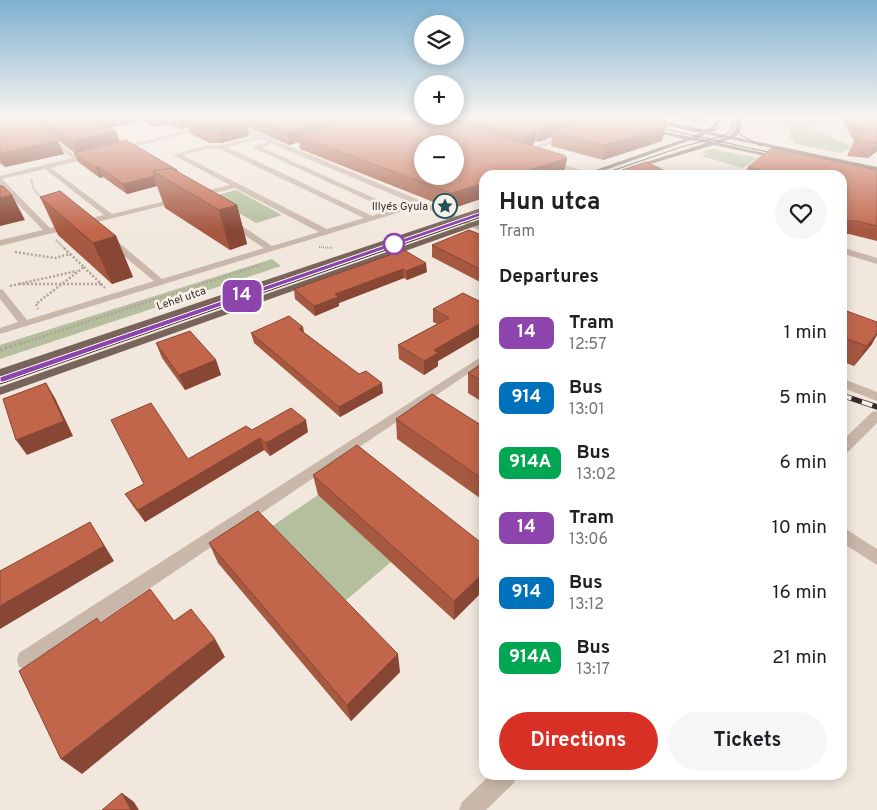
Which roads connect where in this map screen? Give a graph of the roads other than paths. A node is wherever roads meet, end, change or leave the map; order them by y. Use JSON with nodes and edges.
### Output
{"nodes":[{"id":1,"x":71,"y":155,"type":"edge"},
{"id":2,"x":94,"y":155,"type":"edge"},
{"id":3,"x":177,"y":155,"type":"edge"},
{"id":4,"x":238,"y":155,"type":"edge"},
{"id":5,"x":273,"y":155,"type":"edge"},
{"id":6,"x":302,"y":155,"type":"edge"},
{"id":7,"x":525,"y":155,"type":"edge"},
{"id":8,"x":645,"y":155,"type":"edge"},
{"id":9,"x":673,"y":155,"type":"edge"},
{"id":10,"x":766,"y":155,"type":"edge"},
{"id":11,"x":812,"y":155,"type":"edge"},
{"id":12,"x":530,"y":156,"type":"edge"},
{"id":13,"x":77,"y":159,"type":"junction"},
{"id":14,"x":786,"y":159,"type":"edge"},
{"id":15,"x":547,"y":162,"type":"edge"},
{"id":16,"x":46,"y":167,"type":"junction"},
{"id":17,"x":877,"y":168,"type":"edge"},
{"id":18,"x":628,"y":169,"type":"edge"},
{"id":19,"x":572,"y":170,"type":"edge"},
{"id":20,"x":602,"y":170,"type":"edge"},
{"id":21,"x":0,"y":180,"type":"edge"},
{"id":22,"x":236,"y":186,"type":"junction"},
{"id":23,"x":12,"y":194,"type":"junction"},
{"id":24,"x":0,"y":197,"type":"edge"},
{"id":25,"x":190,"y":197,"type":"junction"},
{"id":26,"x":198,"y":202,"type":"edge"},
{"id":27,"x":418,"y":204,"type":"junction"},
{"id":28,"x":479,"y":210,"type":"edge"},
{"id":29,"x":396,"y":211,"type":"junction"},
{"id":30,"x":110,"y":216,"type":"junction"},
{"id":31,"x":223,"y":218,"type":"edge"},
{"id":32,"x":373,"y":218,"type":"junction"},
{"id":33,"x":454,"y":218,"type":"junction"},
{"id":34,"x":479,"y":222,"type":"edge"},
{"id":35,"x":471,"y":225,"type":"junction"},
{"id":36,"x":97,"y":227,"type":"junction"},
{"id":37,"x":479,"y":228,"type":"edge"},
{"id":38,"x":48,"y":231,"type":"junction"},
{"id":39,"x":326,"y":232,"type":"junction"},
{"id":40,"x":0,"y":243,"type":"edge"},
{"id":41,"x":272,"y":249,"type":"junction"},
{"id":42,"x":847,"y":252,"type":"edge"},
{"id":43,"x":877,"y":260,"type":"edge"},
{"id":44,"x":160,"y":282,"type":"junction"},
{"id":45,"x":0,"y":292,"type":"edge"},
{"id":46,"x":22,"y":322,"type":"junction"},
{"id":47,"x":0,"y":331,"type":"edge"},
{"id":48,"x":479,"y":361,"type":"edge"},
{"id":49,"x":0,"y":372,"type":"edge"},
{"id":50,"x":847,"y":384,"type":"edge"},
{"id":51,"x":0,"y":391,"type":"edge"},
{"id":52,"x":877,"y":396,"type":"edge"},
{"id":53,"x":877,"y":415,"type":"edge"},
{"id":54,"x":847,"y":444,"type":"edge"},
{"id":55,"x":847,"y":537,"type":"edge"},
{"id":56,"x":877,"y":558,"type":"edge"},
{"id":57,"x":26,"y":660,"type":"dead end"},
{"id":58,"x":501,"y":780,"type":"edge"},
{"id":59,"x":470,"y":810,"type":"edge"}],
"edges":[{"from":1,"to":13,"type":"street"},
{"from":2,"to":13,"type":"street"},
{"from":3,"to":22,"type":"street"},
{"from":4,"to":32,"type":"street"},
{"from":5,"to":29,"type":"street"},
{"from":6,"to":27,"type":"street"},
{"from":7,"to":12,"type":"street"},
{"from":8,"to":20,"type":"main road"},
{"from":9,"to":18,"type":"main road"},
{"from":10,"to":14,"type":"main road"},
{"from":11,"to":17,"type":"main road"},
{"from":13,"to":16,"type":"street"},
{"from":15,"to":19,"type":"street"},
{"from":16,"to":21,"type":"street"},
{"from":16,"to":30,"type":"street"},
{"from":21,"to":23,"type":"street"},
{"from":22,"to":25,"type":"street"},
{"from":22,"to":39,"type":"street"},
{"from":23,"to":24,"type":"street"},
{"from":23,"to":38,"type":"street"},
{"from":25,"to":26,"type":"street"},
{"from":25,"to":30,"type":"street"},
{"from":27,"to":29,"type":"street"},
{"from":27,"to":33,"type":"street"},
{"from":28,"to":33,"type":"main road","name":"Lehel utca"},
{"from":29,"to":32,"type":"street"},
{"from":30,"to":36,"type":"street"},
{"from":31,"to":41,"type":"street"},
{"from":32,"to":39,"type":"street"},
{"from":33,"to":35,"type":"street"},
{"from":33,"to":49,"type":"main road","name":"Lehel utca"},
{"from":34,"to":35,"type":"main road"},
{"from":35,"to":37,"type":"street"},
{"from":35,"to":51,"type":"main road"},
{"from":36,"to":38,"type":"street"},
{"from":36,"to":44,"type":"street"},
{"from":38,"to":40,"type":"street"},
{"from":39,"to":41,"type":"street"},
{"from":41,"to":44,"type":"street"},
{"from":42,"to":43,"type":"street"},
{"from":44,"to":46,"type":"street"},
{"from":45,"to":46,"type":"street"},
{"from":46,"to":47,"type":"street"},
{"from":48,"to":57,"type":"street"},
{"from":50,"to":52,"type":"street"},
{"from":53,"to":54,"type":"street"},
{"from":55,"to":56,"type":"street"},
{"from":58,"to":59,"type":"street"}]}
